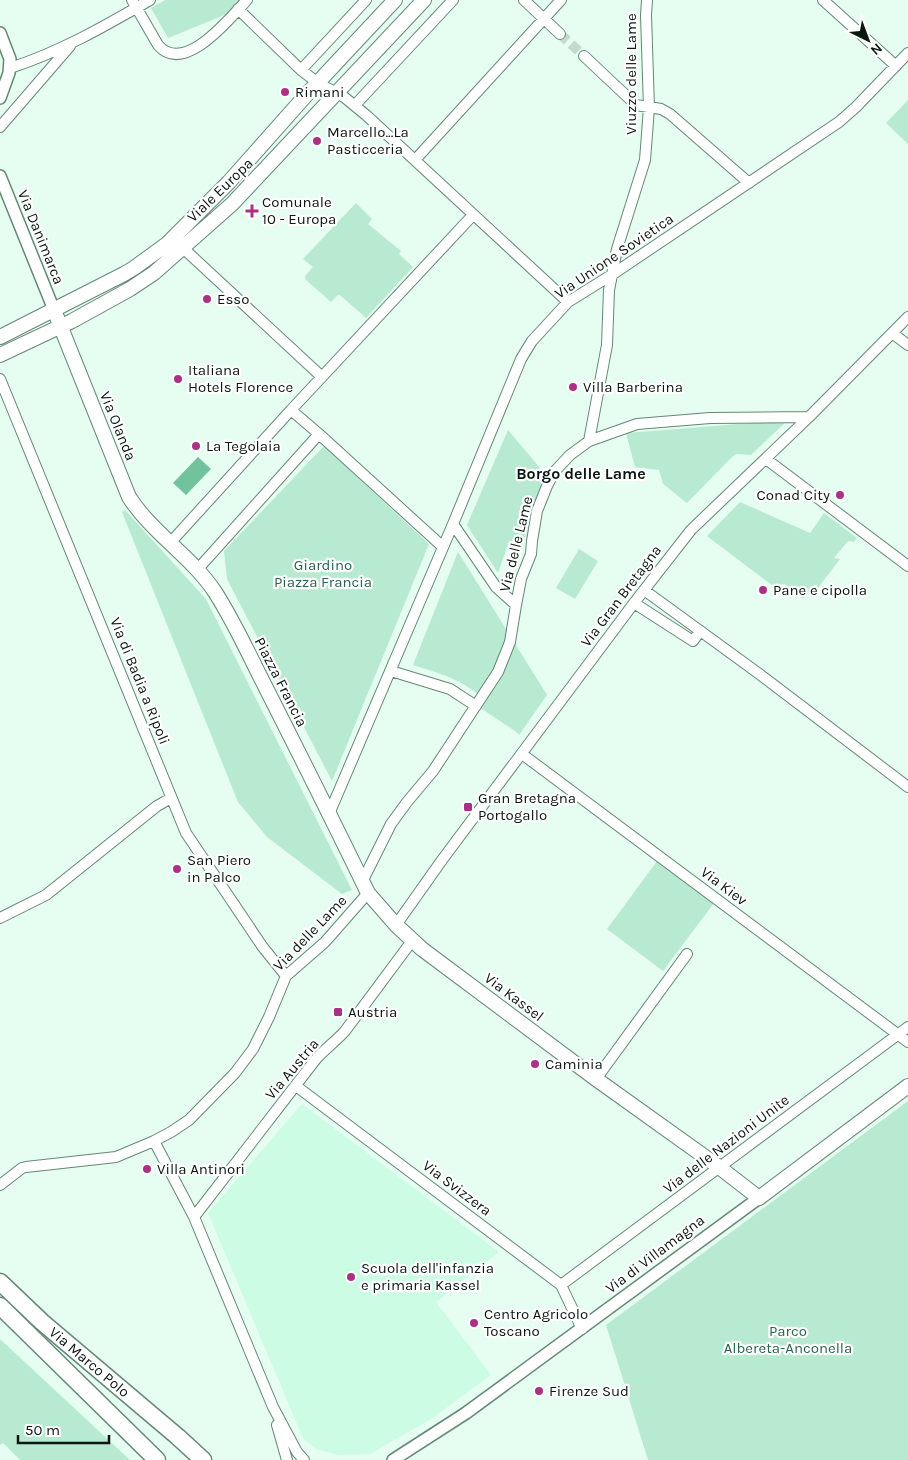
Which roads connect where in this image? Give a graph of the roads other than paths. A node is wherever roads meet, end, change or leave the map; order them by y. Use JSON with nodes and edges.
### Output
{"nodes":[{"id":1,"x":150,"y":0,"type":"edge"},
{"id":2,"x":247,"y":0,"type":"edge"},
{"id":3,"x":366,"y":0,"type":"edge"},
{"id":4,"x":395,"y":0,"type":"edge"},
{"id":5,"x":424,"y":0,"type":"edge"},
{"id":6,"x":453,"y":0,"type":"edge"},
{"id":7,"x":524,"y":0,"type":"edge"},
{"id":8,"x":561,"y":0,"type":"edge"},
{"id":9,"x":647,"y":0,"type":"edge"},
{"id":10,"x":823,"y":0,"type":"edge"},
{"id":11,"x":134,"y":4,"type":"edge"},
{"id":12,"x":238,"y":10,"type":"junction"},
{"id":13,"x":544,"y":18,"type":"junction"},
{"id":14,"x":0,"y":33,"type":"edge"},
{"id":15,"x":560,"y":34,"type":"tunnel mouth"},
{"id":16,"x":72,"y":43,"type":"junction"},
{"id":17,"x":908,"y":54,"type":"edge"},
{"id":18,"x":584,"y":56,"type":"tunnel mouth"},
{"id":19,"x":896,"y":66,"type":"junction"},
{"id":20,"x":10,"y":68,"type":"junction"},
{"id":21,"x":300,"y":70,"type":"junction"},
{"id":22,"x":318,"y":83,"type":"junction"},
{"id":23,"x":337,"y":93,"type":"junction"},
{"id":24,"x":0,"y":98,"type":"edge"},
{"id":25,"x":355,"y":105,"type":"junction"},
{"id":26,"x":649,"y":108,"type":"junction"},
{"id":27,"x":0,"y":127,"type":"edge"},
{"id":28,"x":415,"y":160,"type":"junction"},
{"id":29,"x":0,"y":176,"type":"edge"},
{"id":30,"x":749,"y":183,"type":"junction"},
{"id":31,"x":473,"y":215,"type":"junction"},
{"id":32,"x":183,"y":248,"type":"junction"},
{"id":33,"x":613,"y":274,"type":"junction"},
{"id":34,"x":568,"y":302,"type":"junction"},
{"id":35,"x":54,"y":310,"type":"junction"},
{"id":36,"x":908,"y":317,"type":"edge"},
{"id":37,"x":61,"y":327,"type":"junction"},
{"id":38,"x":892,"y":333,"type":"junction"},
{"id":39,"x":0,"y":337,"type":"edge"},
{"id":40,"x":908,"y":345,"type":"edge"},
{"id":41,"x":0,"y":355,"type":"edge"},
{"id":42,"x":322,"y":376,"type":"junction"},
{"id":43,"x":0,"y":378,"type":"edge"},
{"id":44,"x":291,"y":410,"type":"junction"},
{"id":45,"x":809,"y":417,"type":"junction"},
{"id":46,"x":319,"y":434,"type":"junction"},
{"id":47,"x":589,"y":441,"type":"junction"},
{"id":48,"x":766,"y":459,"type":"junction"},
{"id":49,"x":453,"y":524,"type":"junction"},
{"id":50,"x":170,"y":543,"type":"junction"},
{"id":51,"x":443,"y":547,"type":"junction"},
{"id":52,"x":908,"y":566,"type":"edge"},
{"id":53,"x":197,"y":570,"type":"junction"},
{"id":54,"x":644,"y":590,"type":"junction"},
{"id":55,"x":634,"y":603,"type":"junction"},
{"id":56,"x":516,"y":605,"type":"junction"},
{"id":57,"x":700,"y":632,"type":"junction"},
{"id":58,"x":391,"y":671,"type":"junction"},
{"id":59,"x":476,"y":706,"type":"junction"},
{"id":60,"x":522,"y":754,"type":"junction"},
{"id":61,"x":908,"y":786,"type":"edge"},
{"id":62,"x":171,"y":798,"type":"junction"},
{"id":63,"x":329,"y":814,"type":"junction"},
{"id":64,"x":365,"y":888,"type":"junction"},
{"id":65,"x":0,"y":918,"type":"edge"},
{"id":66,"x":396,"y":925,"type":"junction"},
{"id":67,"x":412,"y":941,"type":"junction"},
{"id":68,"x":687,"y":954,"type":"dead end"},
{"id":69,"x":286,"y":976,"type":"junction"},
{"id":70,"x":908,"y":1027,"type":"edge"},
{"id":71,"x":898,"y":1035,"type":"junction"},
{"id":72,"x":908,"y":1042,"type":"edge"},
{"id":73,"x":596,"y":1079,"type":"junction"},
{"id":74,"x":296,"y":1086,"type":"junction"},
{"id":75,"x":908,"y":1086,"type":"edge"},
{"id":76,"x":154,"y":1141,"type":"junction"},
{"id":77,"x":719,"y":1167,"type":"junction"},
{"id":78,"x":0,"y":1185,"type":"edge"},
{"id":79,"x":759,"y":1198,"type":"junction"},
{"id":80,"x":194,"y":1216,"type":"junction"},
{"id":81,"x":0,"y":1282,"type":"edge"},
{"id":82,"x":561,"y":1285,"type":"junction"},
{"id":83,"x":0,"y":1306,"type":"edge"},
{"id":84,"x":582,"y":1329,"type":"junction"},
{"id":85,"x":273,"y":1407,"type":"junction"},
{"id":86,"x":418,"y":1444,"type":"junction"},
{"id":87,"x":158,"y":1460,"type":"edge"},
{"id":88,"x":203,"y":1460,"type":"edge"},
{"id":89,"x":287,"y":1460,"type":"edge"},
{"id":90,"x":304,"y":1460,"type":"edge"},
{"id":91,"x":384,"y":1460,"type":"edge"},
{"id":92,"x":393,"y":1460,"type":"edge"}],
"edges":[{"from":1,"to":11,"type":"street"},
{"from":2,"to":12,"type":"street"},
{"from":3,"to":21,"type":"street"},
{"from":4,"to":22,"type":"main road","name":"Viale Europa"},
{"from":5,"to":23,"type":"main road","name":"Viale Europa"},
{"from":6,"to":25,"type":"street"},
{"from":7,"to":13,"type":"street"},
{"from":8,"to":13,"type":"street"},
{"from":9,"to":26,"type":"street","name":"Viuzzo delle Lame"},
{"from":10,"to":19,"type":"street"},
{"from":11,"to":12,"type":"street"},
{"from":11,"to":16,"type":"street"},
{"from":12,"to":21,"type":"street"},
{"from":13,"to":15,"type":"street"},
{"from":13,"to":28,"type":"street"},
{"from":14,"to":20,"type":"street"},
{"from":16,"to":20,"type":"street"},
{"from":16,"to":27,"type":"street"},
{"from":17,"to":19,"type":"street","name":"Via Unione Sovietica"},
{"from":18,"to":26,"type":"street"},
{"from":19,"to":30,"type":"street","name":"Via Unione Sovietica"},
{"from":20,"to":24,"type":"street"},
{"from":21,"to":22,"type":"street"},
{"from":22,"to":23,"type":"street"},
{"from":22,"to":35,"type":"main road","name":"Viale Europa"},
{"from":23,"to":25,"type":"street"},
{"from":23,"to":32,"type":"main road","name":"Viale Europa"},
{"from":25,"to":28,"type":"street"},
{"from":26,"to":30,"type":"street"},
{"from":26,"to":33,"type":"street","name":"Viuzzo delle Lame"},
{"from":28,"to":31,"type":"street"},
{"from":29,"to":35,"type":"street","name":"Via Danimarca"},
{"from":30,"to":33,"type":"street","name":"Via Unione Sovietica"},
{"from":31,"to":34,"type":"street"},
{"from":31,"to":42,"type":"street"},
{"from":32,"to":37,"type":"main road","name":"Viale Europa"},
{"from":32,"to":42,"type":"street"},
{"from":33,"to":34,"type":"street","name":"Via Unione Sovietica"},
{"from":33,"to":47,"type":"street","name":"Viuzzo delle Lame"},
{"from":34,"to":49,"type":"street","name":"Via Unione Sovietica"},
{"from":35,"to":37,"type":"main road","name":"Via Olanda"},
{"from":35,"to":39,"type":"main road","name":"Viale Europa"},
{"from":36,"to":38,"type":"street","name":"Via Gran Bretagna"},
{"from":37,"to":41,"type":"main road","name":"Viale Europa"},
{"from":37,"to":50,"type":"main road","name":"Via Olanda"},
{"from":38,"to":40,"type":"street"},
{"from":38,"to":45,"type":"street","name":"Via Gran Bretagna"},
{"from":42,"to":44,"type":"street"},
{"from":43,"to":62,"type":"street","name":"Via di Badia a Ripoli"},
{"from":44,"to":46,"type":"street"},
{"from":44,"to":50,"type":"street"},
{"from":45,"to":47,"type":"street","name":"Via delle Lame"},
{"from":45,"to":48,"type":"street","name":"Via Gran Bretagna"},
{"from":46,"to":51,"type":"street"},
{"from":46,"to":53,"type":"street"},
{"from":47,"to":56,"type":"street","name":"Via delle Lame"},
{"from":48,"to":52,"type":"street"},
{"from":48,"to":54,"type":"street","name":"Via Gran Bretagna"},
{"from":49,"to":51,"type":"street","name":"Via Unione Sovietica"},
{"from":49,"to":56,"type":"street"},
{"from":50,"to":53,"type":"main road","name":"Piazza Francia"},
{"from":51,"to":58,"type":"street","name":"Via Unione Sovietica"},
{"from":53,"to":63,"type":"main road","name":"Piazza Francia"},
{"from":54,"to":55,"type":"street","name":"Via Gran Bretagna"},
{"from":54,"to":57,"type":"street"},
{"from":55,"to":57,"type":"street"},
{"from":55,"to":60,"type":"street","name":"Via Gran Bretagna"},
{"from":56,"to":59,"type":"street","name":"Via delle Lame"},
{"from":57,"to":61,"type":"street"},
{"from":58,"to":59,"type":"street"},
{"from":58,"to":63,"type":"street","name":"Via Unione Sovietica"},
{"from":59,"to":64,"type":"street","name":"Via delle Lame"},
{"from":60,"to":66,"type":"street","name":"Via Gran Bretagna"},
{"from":60,"to":71,"type":"street","name":"Via Kiev"},
{"from":62,"to":65,"type":"street"},
{"from":62,"to":69,"type":"street","name":"Via di Badia a Ripoli"},
{"from":63,"to":64,"type":"main road","name":"Piazza Francia"},
{"from":64,"to":66,"type":"main road","name":"Via Kassel"},
{"from":64,"to":69,"type":"street","name":"Via delle Lame"},
{"from":66,"to":67,"type":"main road","name":"Via Kassel"},
{"from":67,"to":73,"type":"main road","name":"Via Kassel"},
{"from":67,"to":74,"type":"street","name":"Via Austria"},
{"from":68,"to":73,"type":"street"},
{"from":69,"to":76,"type":"street","name":"Via delle Lame"},
{"from":70,"to":71,"type":"street","name":"Via delle Nazioni Unite"},
{"from":71,"to":72,"type":"street","name":"Via Kiev"},
{"from":71,"to":77,"type":"street","name":"Via delle Nazioni Unite"},
{"from":73,"to":77,"type":"main road","name":"Via Kassel"},
{"from":74,"to":80,"type":"street","name":"Via Austria"},
{"from":74,"to":82,"type":"street","name":"Via Svizzera"},
{"from":75,"to":79,"type":"main road","name":"Via di Villamagna"},
{"from":76,"to":78,"type":"street","name":"Via delle Lame"},
{"from":76,"to":80,"type":"street"},
{"from":77,"to":79,"type":"main road","name":"Via Kassel"},
{"from":77,"to":82,"type":"street","name":"Via delle Nazioni Unite"},
{"from":79,"to":84,"type":"street","name":"Via di Villamagna"},
{"from":80,"to":85,"type":"street"},
{"from":81,"to":88,"type":"highway","name":"Via Marco Polo"},
{"from":82,"to":84,"type":"street","name":"Via Svizzera"},
{"from":83,"to":87,"type":"highway","name":"Via Marco Polo"},
{"from":84,"to":86,"type":"street","name":"Via di Villamagna"},
{"from":85,"to":89,"type":"street"},
{"from":85,"to":90,"type":"street"},
{"from":86,"to":91,"type":"street","name":"Via di Villamagna"},
{"from":86,"to":92,"type":"street","name":"Via di Villamagna"}]}
